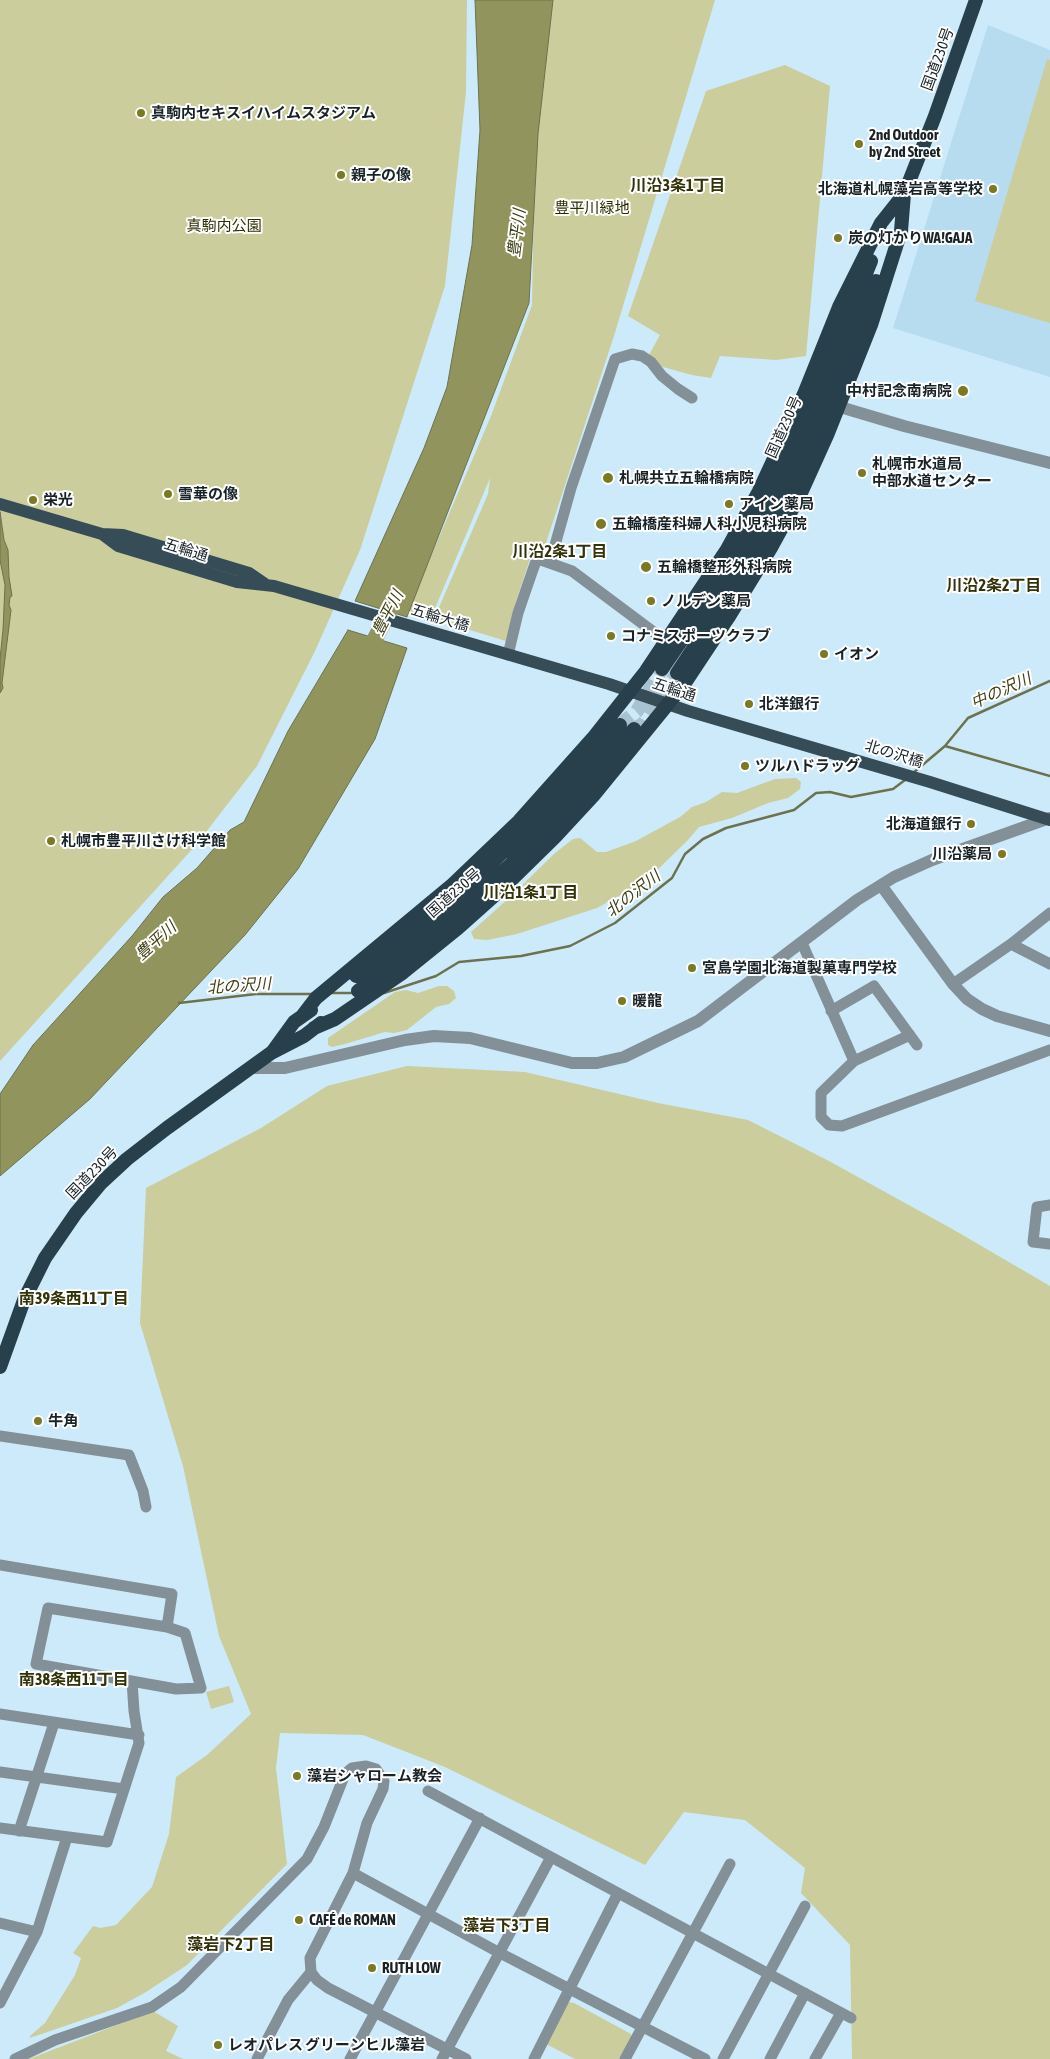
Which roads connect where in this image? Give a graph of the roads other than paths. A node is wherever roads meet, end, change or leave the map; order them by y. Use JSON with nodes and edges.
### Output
{"nodes":[{"id":1,"x":976,"y":0,"type":"edge"},
{"id":2,"x":904,"y":194,"type":"junction"},
{"id":3,"x":897,"y":212,"type":"junction"},
{"id":4,"x":692,"y":398,"type":"dead end"},
{"id":5,"x":840,"y":407,"type":"junction"},
{"id":6,"x":1050,"y":463,"type":"edge"},
{"id":7,"x":0,"y":504,"type":"edge"},
{"id":8,"x":550,"y":563,"type":"junction"},
{"id":9,"x":294,"y":592,"type":"joint"},
{"id":10,"x":667,"y":642,"type":"junction"},
{"id":11,"x":491,"y":650,"type":"joint"},
{"id":12,"x":508,"y":655,"type":"junction"},
{"id":13,"x":662,"y":668,"type":"tunnel mouth"},
{"id":14,"x":676,"y":673,"type":"tunnel mouth"},
{"id":15,"x":629,"y":692,"type":"junction"},
{"id":16,"x":667,"y":705,"type":"junction"},
{"id":17,"x":620,"y":725,"type":"tunnel mouth"},
{"id":18,"x":634,"y":729,"type":"tunnel mouth"},
{"id":19,"x":848,"y":757,"type":"joint"},
{"id":20,"x":1049,"y":819,"type":"edge"},
{"id":21,"x":881,"y":885,"type":"junction"},
{"id":22,"x":1050,"y":913,"type":"edge"},
{"id":23,"x":802,"y":943,"type":"junction"},
{"id":24,"x":1011,"y":944,"type":"junction"},
{"id":25,"x":1050,"y":964,"type":"edge"},
{"id":26,"x":953,"y":984,"type":"junction"},
{"id":27,"x":345,"y":1007,"type":"junction"},
{"id":28,"x":309,"y":1010,"type":"junction"},
{"id":29,"x":831,"y":1011,"type":"junction"},
{"id":30,"x":1050,"y":1031,"type":"edge"},
{"id":31,"x":1050,"y":1050,"type":"edge"},
{"id":32,"x":272,"y":1053,"type":"junction"},
{"id":33,"x":854,"y":1061,"type":"junction"},
{"id":34,"x":251,"y":1068,"type":"junction"},
{"id":35,"x":1050,"y":1205,"type":"edge"},
{"id":36,"x":1050,"y":1244,"type":"edge"},
{"id":37,"x":0,"y":1367,"type":"edge"},
{"id":38,"x":0,"y":1436,"type":"edge"},
{"id":39,"x":146,"y":1508,"type":"dead end"},
{"id":40,"x":0,"y":1565,"type":"edge"},
{"id":41,"x":167,"y":1627,"type":"junction"},
{"id":42,"x":132,"y":1681,"type":"junction"},
{"id":43,"x":0,"y":1714,"type":"edge"},
{"id":44,"x":54,"y":1722,"type":"junction"},
{"id":45,"x":138,"y":1735,"type":"junction"},
{"id":46,"x":0,"y":1772,"type":"edge"},
{"id":47,"x":37,"y":1778,"type":"junction"},
{"id":48,"x":124,"y":1789,"type":"junction"},
{"id":49,"x":428,"y":1791,"type":"dead end"},
{"id":50,"x":480,"y":1818,"type":"junction"},
{"id":51,"x":0,"y":1828,"type":"edge"},
{"id":52,"x":19,"y":1831,"type":"junction"},
{"id":53,"x":67,"y":1837,"type":"junction"},
{"id":54,"x":551,"y":1857,"type":"junction"},
{"id":55,"x":730,"y":1864,"type":"dead end"},
{"id":56,"x":353,"y":1873,"type":"junction"},
{"id":57,"x":618,"y":1893,"type":"junction"},
{"id":58,"x":805,"y":1906,"type":"dead end"},
{"id":59,"x":428,"y":1913,"type":"junction"},
{"id":60,"x":0,"y":1923,"type":"edge"},
{"id":61,"x":37,"y":1932,"type":"junction"},
{"id":62,"x":694,"y":1933,"type":"junction"},
{"id":63,"x":498,"y":1952,"type":"junction"},
{"id":64,"x":310,"y":1972,"type":"junction"},
{"id":65,"x":768,"y":1973,"type":"junction"},
{"id":66,"x":569,"y":1988,"type":"junction"},
{"id":67,"x":805,"y":1993,"type":"junction"},
{"id":68,"x":0,"y":2002,"type":"edge"},
{"id":69,"x":375,"y":2013,"type":"junction"},
{"id":70,"x":642,"y":2026,"type":"junction"},
{"id":71,"x":445,"y":2054,"type":"edge"},
{"id":72,"x":15,"y":2059,"type":"edge"},
{"id":73,"x":257,"y":2059,"type":"edge"},
{"id":74,"x":350,"y":2059,"type":"edge"},
{"id":75,"x":466,"y":2059,"type":"edge"},
{"id":76,"x":534,"y":2059,"type":"edge"},
{"id":77,"x":625,"y":2059,"type":"edge"},
{"id":78,"x":705,"y":2059,"type":"edge"},
{"id":79,"x":723,"y":2059,"type":"edge"},
{"id":80,"x":770,"y":2059,"type":"edge"},
{"id":81,"x":815,"y":2059,"type":"edge"}],
"edges":[{"from":1,"to":2,"type":"highway","name":"国道230号"},
{"from":2,"to":3,"type":"highway","name":"国道230号"},
{"from":2,"to":5,"type":"highway"},
{"from":2,"to":10,"type":"highway"},
{"from":3,"to":13,"type":"highway","name":"国道230号"},
{"from":3,"to":14,"type":"highway","name":"国道230号"},
{"from":4,"to":8,"type":"street"},
{"from":5,"to":6,"type":"street"},
{"from":5,"to":16,"type":"highway"},
{"from":7,"to":9,"type":"main road","name":"五輪通"},
{"from":8,"to":10,"type":"street"},
{"from":8,"to":12,"type":"street"},
{"from":9,"to":11,"type":"main road","name":"五輪大橋"},
{"from":10,"to":15,"type":"highway"},
{"from":11,"to":12,"type":"main road","name":"五輪通"},
{"from":12,"to":15,"type":"main road","name":"五輪通"},
{"from":15,"to":16,"type":"main road","name":"五輪通"},
{"from":15,"to":28,"type":"highway"},
{"from":16,"to":19,"type":"main road","name":"五輪通"},
{"from":16,"to":27,"type":"highway"},
{"from":17,"to":28,"type":"highway","name":"国道230号"},
{"from":18,"to":27,"type":"highway","name":"国道230号"},
{"from":19,"to":20,"type":"main road","name":"北の沢橋"},
{"from":20,"to":21,"type":"street"},
{"from":21,"to":23,"type":"street"},
{"from":21,"to":26,"type":"street"},
{"from":22,"to":24,"type":"street"},
{"from":23,"to":29,"type":"street"},
{"from":23,"to":34,"type":"street"},
{"from":24,"to":25,"type":"street"},
{"from":24,"to":26,"type":"street"},
{"from":26,"to":30,"type":"street"},
{"from":27,"to":32,"type":"highway","name":"国道230号"},
{"from":28,"to":32,"type":"highway","name":"国道230号"},
{"from":29,"to":33,"type":"street"},
{"from":29,"to":33,"type":"street"},
{"from":31,"to":33,"type":"street"},
{"from":32,"to":34,"type":"highway","name":"国道230号"},
{"from":34,"to":37,"type":"highway","name":"国道230号"},
{"from":35,"to":36,"type":"street"},
{"from":38,"to":39,"type":"street"},
{"from":40,"to":41,"type":"street"},
{"from":41,"to":42,"type":"street"},
{"from":41,"to":42,"type":"street"},
{"from":42,"to":45,"type":"street"},
{"from":43,"to":44,"type":"street"},
{"from":44,"to":45,"type":"street"},
{"from":44,"to":47,"type":"street"},
{"from":45,"to":48,"type":"street"},
{"from":46,"to":47,"type":"street"},
{"from":47,"to":48,"type":"street"},
{"from":47,"to":52,"type":"street"},
{"from":48,"to":53,"type":"street"},
{"from":49,"to":50,"type":"street"},
{"from":50,"to":54,"type":"street"},
{"from":50,"to":59,"type":"street"},
{"from":51,"to":52,"type":"street"},
{"from":52,"to":53,"type":"street"},
{"from":53,"to":61,"type":"street"},
{"from":54,"to":57,"type":"street"},
{"from":54,"to":63,"type":"street"},
{"from":55,"to":62,"type":"street"},
{"from":56,"to":59,"type":"street"},
{"from":56,"to":64,"type":"street"},
{"from":56,"to":72,"type":"street"},
{"from":57,"to":62,"type":"street"},
{"from":57,"to":66,"type":"street"},
{"from":58,"to":65,"type":"street"},
{"from":59,"to":63,"type":"street"},
{"from":59,"to":69,"type":"street"},
{"from":60,"to":61,"type":"street"},
{"from":61,"to":68,"type":"street"},
{"from":62,"to":65,"type":"street"},
{"from":62,"to":70,"type":"street"},
{"from":63,"to":66,"type":"street"},
{"from":63,"to":71,"type":"street"},
{"from":64,"to":69,"type":"street"},
{"from":64,"to":73,"type":"street"},
{"from":65,"to":67,"type":"street"},
{"from":65,"to":79,"type":"street"},
{"from":66,"to":70,"type":"street"},
{"from":66,"to":76,"type":"street"},
{"from":67,"to":80,"type":"street"},
{"from":67,"to":81,"type":"street"},
{"from":69,"to":71,"type":"street"},
{"from":69,"to":74,"type":"street"},
{"from":70,"to":77,"type":"street"},
{"from":70,"to":78,"type":"street"},
{"from":71,"to":75,"type":"street"}]}
